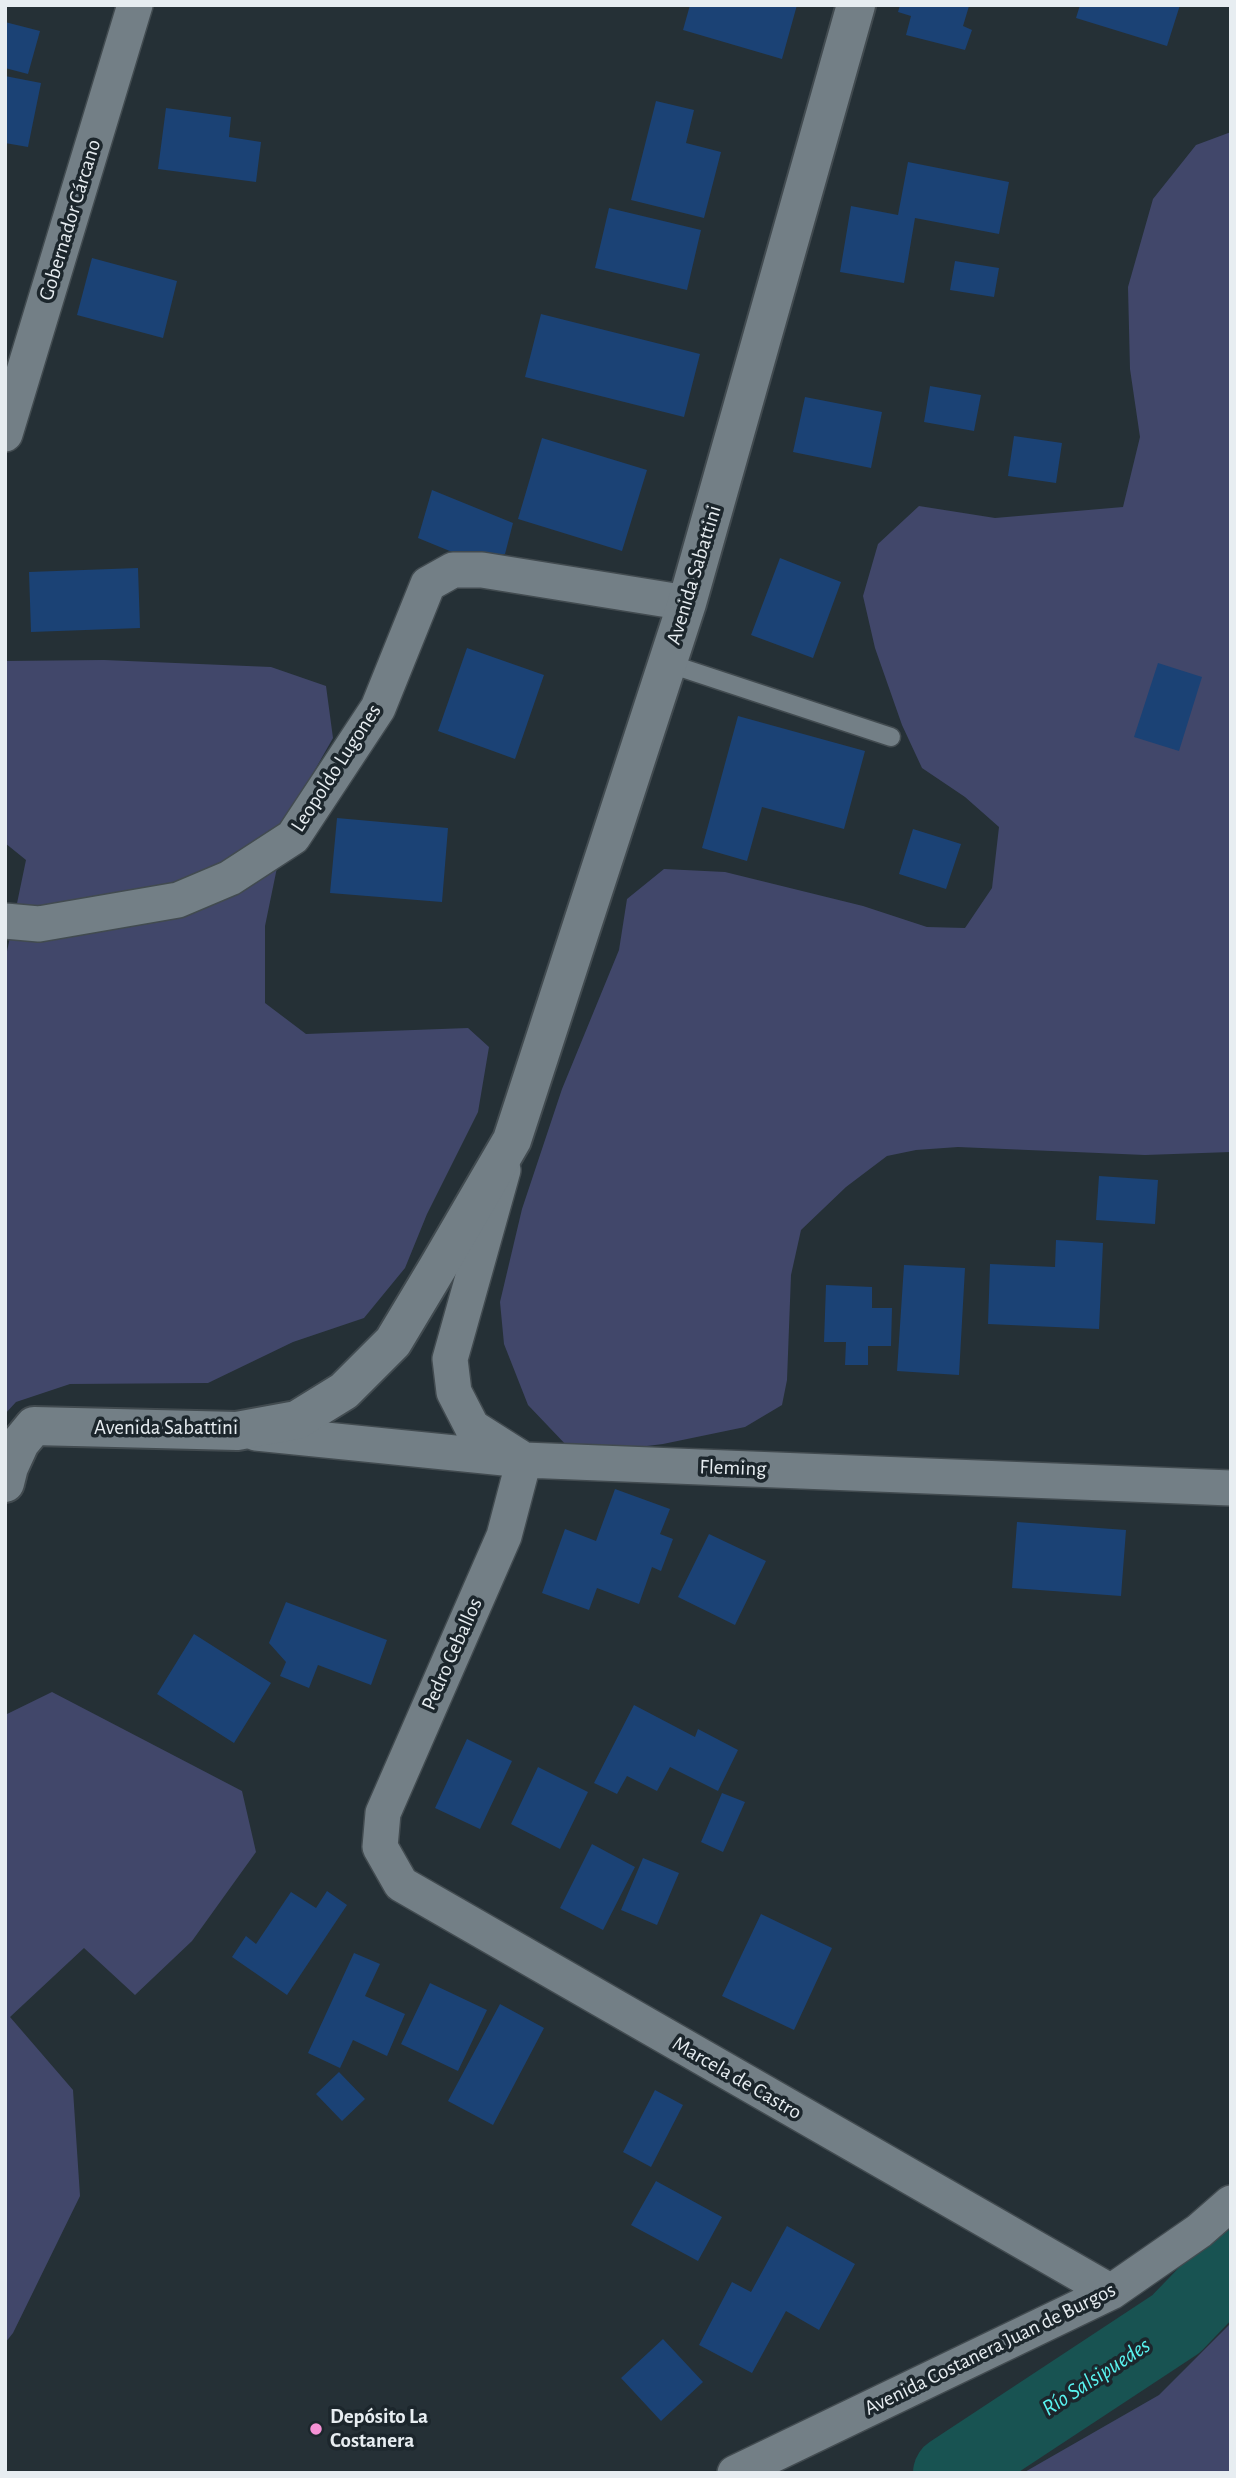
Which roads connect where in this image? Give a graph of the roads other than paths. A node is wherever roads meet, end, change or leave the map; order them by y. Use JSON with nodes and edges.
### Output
{"nodes":[{"id":1,"x":135,"y":5,"type":"edge"},
{"id":2,"x":856,"y":5,"type":"edge"},
{"id":3,"x":5,"y":434,"type":"edge"},
{"id":4,"x":687,"y":603,"type":"junction"},
{"id":5,"x":667,"y":663,"type":"junction"},
{"id":6,"x":891,"y":737,"type":"dead end"},
{"id":7,"x":5,"y":921,"type":"edge"},
{"id":8,"x":512,"y":1140,"type":"junction"},
{"id":9,"x":237,"y":1431,"type":"junction"},
{"id":10,"x":524,"y":1460,"type":"junction"},
{"id":11,"x":5,"y":1483,"type":"edge"},
{"id":12,"x":1231,"y":1488,"type":"edge"},
{"id":13,"x":380,"y":1847,"type":"joint"},
{"id":14,"x":1231,"y":2203,"type":"edge"},
{"id":15,"x":1111,"y":2292,"type":"junction"},
{"id":16,"x":736,"y":2473,"type":"edge"}],
"edges":[{"from":1,"to":3,"type":"street","name":"Gobernador Cárcano"},
{"from":2,"to":4,"type":"street","name":"Avenida Sabattini"},
{"from":4,"to":5,"type":"street","name":"Avenida Sabattini"},
{"from":4,"to":7,"type":"street","name":"Leopoldo Lugones"},
{"from":5,"to":6,"type":"lane"},
{"from":5,"to":8,"type":"street","name":"Avenida Sabattini"},
{"from":8,"to":9,"type":"street","name":"Avenida Sabattini"},
{"from":8,"to":10,"type":"street","name":"Avenida Sabattini"},
{"from":9,"to":10,"type":"street","name":"Fleming"},
{"from":9,"to":11,"type":"street","name":"Avenida Sabattini"},
{"from":10,"to":12,"type":"street","name":"Fleming"},
{"from":10,"to":13,"type":"street","name":"Pedro Ceballos"},
{"from":13,"to":15,"type":"street","name":"Marcela de Castro"},
{"from":14,"to":15,"type":"street","name":"Avenida Costanera Juan de Burgos"},
{"from":15,"to":16,"type":"street","name":"Avenida Costanera Juan de Burgos"}]}
